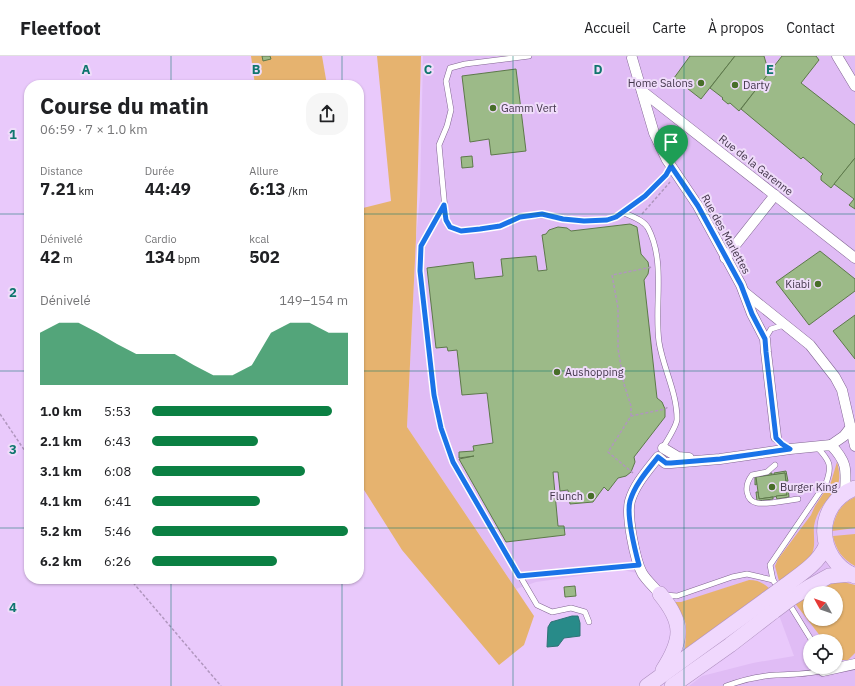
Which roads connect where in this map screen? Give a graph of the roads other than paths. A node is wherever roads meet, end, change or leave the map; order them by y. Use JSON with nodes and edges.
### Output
{"nodes":[{"id":1,"x":529,"y":56,"type":"edge"},
{"id":2,"x":837,"y":56,"type":"edge"},
{"id":3,"x":631,"y":57,"type":"edge"},
{"id":4,"x":855,"y":86,"type":"edge"},
{"id":5,"x":642,"y":91,"type":"junction"},
{"id":6,"x":674,"y":170,"type":"junction"},
{"id":7,"x":775,"y":195,"type":"junction"},
{"id":8,"x":444,"y":205,"type":"junction"},
{"id":9,"x":622,"y":212,"type":"junction"},
{"id":10,"x":725,"y":258,"type":"junction"},
{"id":11,"x":855,"y":258,"type":"edge"},
{"id":12,"x":743,"y":290,"type":"junction"},
{"id":13,"x":785,"y":325,"type":"junction"},
{"id":14,"x":765,"y":339,"type":"junction"},
{"id":15,"x":853,"y":430,"type":"edge"},
{"id":16,"x":776,"y":438,"type":"junction"},
{"id":17,"x":831,"y":446,"type":"junction"},
{"id":18,"x":855,"y":446,"type":"edge"},
{"id":19,"x":817,"y":447,"type":"junction"},
{"id":20,"x":790,"y":449,"type":"junction"},
{"id":21,"x":660,"y":452,"type":"junction"},
{"id":22,"x":775,"y":465,"type":"dead end"},
{"id":23,"x":850,"y":491,"type":"edge"},
{"id":24,"x":798,"y":499,"type":"dead end"},
{"id":25,"x":826,"y":546,"type":"junction"},
{"id":26,"x":639,"y":565,"type":"junction"},
{"id":27,"x":853,"y":575,"type":"edge"},
{"id":28,"x":519,"y":576,"type":"junction"},
{"id":29,"x":782,"y":592,"type":"junction"},
{"id":30,"x":660,"y":594,"type":"junction"},
{"id":31,"x":770,"y":605,"type":"junction"},
{"id":32,"x":589,"y":622,"type":"dead end"},
{"id":33,"x":808,"y":634,"type":"edge"},
{"id":34,"x":855,"y":659,"type":"edge"},
{"id":35,"x":855,"y":664,"type":"edge"},
{"id":36,"x":843,"y":666,"type":"joint"},
{"id":37,"x":803,"y":672,"type":"edge"},
{"id":38,"x":652,"y":682,"type":"edge"},
{"id":39,"x":672,"y":686,"type":"edge"},
{"id":40,"x":726,"y":686,"type":"edge"}],
"edges":[{"from":1,"to":8,"type":"lane"},
{"from":2,"to":4,"type":"street"},
{"from":3,"to":5,"type":"street","name":"Rue des Marlettes"},
{"from":5,"to":6,"type":"street","name":"Rue des Marlettes"},
{"from":5,"to":7,"type":"street","name":"Rue de la Garenne"},
{"from":6,"to":9,"type":"lane"},
{"from":6,"to":10,"type":"street","name":"Rue des Marlettes"},
{"from":7,"to":10,"type":"street"},
{"from":7,"to":11,"type":"street","name":"Rue de la Garenne"},
{"from":8,"to":9,"type":"lane"},
{"from":8,"to":28,"type":"lane"},
{"from":9,"to":21,"type":"lane"},
{"from":10,"to":12,"type":"street","name":"Rue des Marlettes"},
{"from":12,"to":13,"type":"street","name":"Rue des Marlettes"},
{"from":12,"to":14,"type":"street","name":"Rue des Marlettes"},
{"from":13,"to":14,"type":"lane"},
{"from":13,"to":15,"type":"street","name":"Rue des Marlettes"},
{"from":14,"to":16,"type":"street","name":"Rue des Marlettes"},
{"from":15,"to":17,"type":"street"},
{"from":15,"to":18,"type":"street","name":"Rue des Marlettes"},
{"from":16,"to":20,"type":"street"},
{"from":16,"to":21,"type":"street"},
{"from":17,"to":19,"type":"street"},
{"from":17,"to":23,"type":"street"},
{"from":19,"to":20,"type":"street"},
{"from":19,"to":29,"type":"lane"},
{"from":20,"to":21,"type":"street"},
{"from":21,"to":26,"type":"street"},
{"from":22,"to":24,"type":"lane"},
{"from":23,"to":25,"type":"main road"},
{"from":25,"to":27,"type":"main road"},
{"from":25,"to":29,"type":"main road"},
{"from":26,"to":28,"type":"lane"},
{"from":26,"to":30,"type":"street"},
{"from":27,"to":29,"type":"main road"},
{"from":28,"to":32,"type":"lane"},
{"from":29,"to":30,"type":"lane"},
{"from":29,"to":31,"type":"main road","bridge":true},
{"from":29,"to":33,"type":"lane"},
{"from":30,"to":38,"type":"main road"},
{"from":31,"to":38,"type":"main road"},
{"from":31,"to":39,"type":"main road"},
{"from":34,"to":36,"type":"street"},
{"from":35,"to":36,"type":"street"},
{"from":37,"to":40,"type":"lane"}]}
